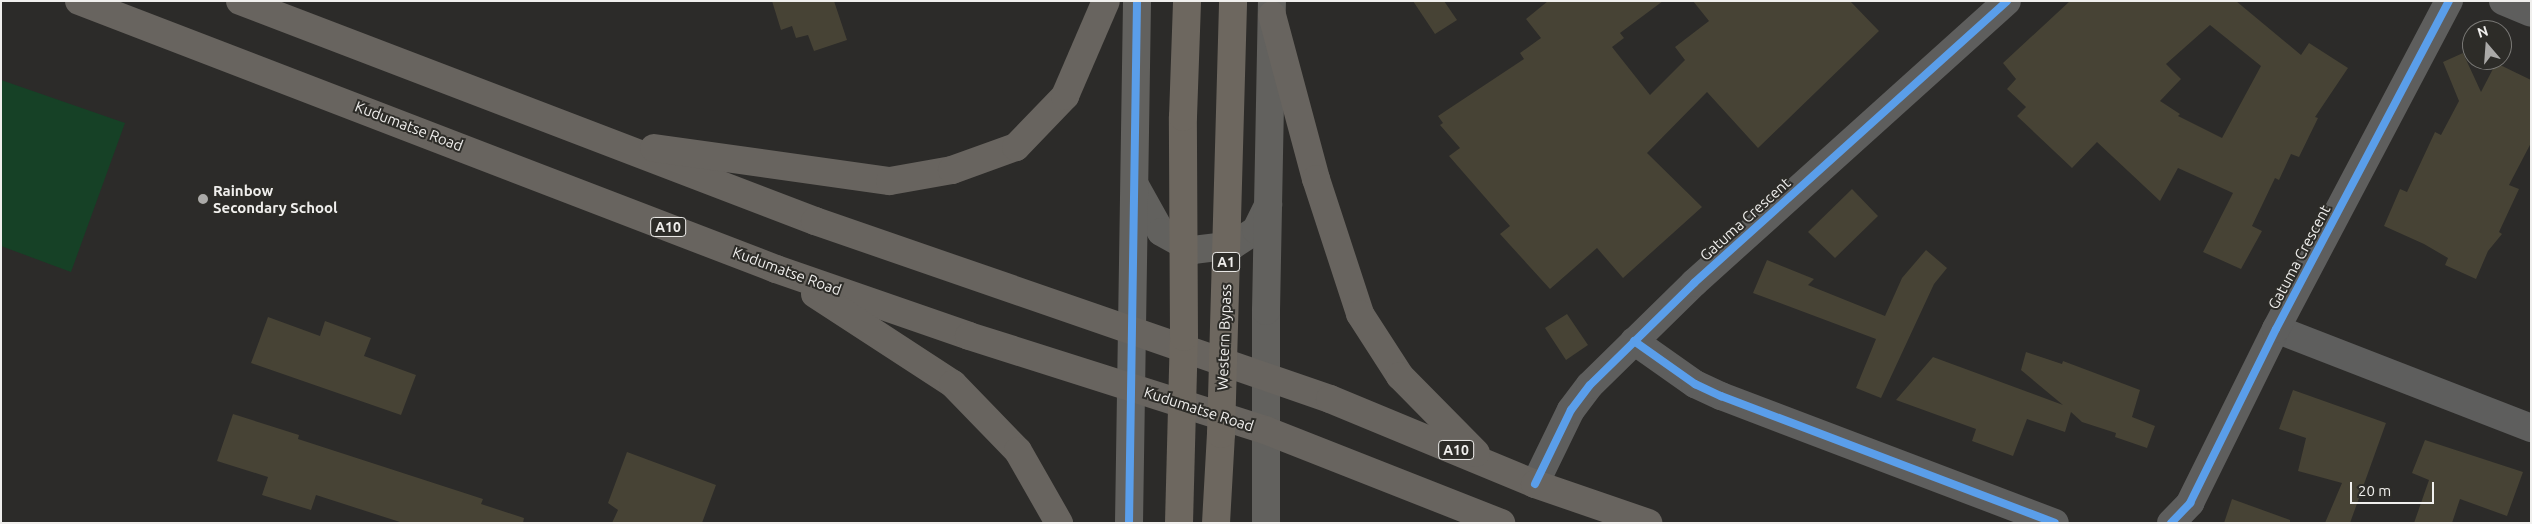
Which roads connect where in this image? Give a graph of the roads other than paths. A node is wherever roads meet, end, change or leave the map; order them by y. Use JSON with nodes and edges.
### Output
{"nodes":[{"id":1,"x":80,"y":1,"type":"edge"},
{"id":2,"x":240,"y":1,"type":"edge"},
{"id":3,"x":1106,"y":1,"type":"edge"},
{"id":4,"x":1137,"y":1,"type":"edge"},
{"id":5,"x":1187,"y":1,"type":"edge"},
{"id":6,"x":1233,"y":1,"type":"edge"},
{"id":7,"x":2007,"y":1,"type":"edge"},
{"id":8,"x":2449,"y":1,"type":"edge"},
{"id":9,"x":2503,"y":1,"type":"edge"},
{"id":10,"x":1272,"y":8,"type":"edge"},
{"id":11,"x":2531,"y":13,"type":"edge"},
{"id":12,"x":603,"y":140,"type":"junction"},
{"id":13,"x":1136,"y":187,"type":"junction"},
{"id":14,"x":1268,"y":205,"type":"junction"},
{"id":15,"x":776,"y":269,"type":"junction"},
{"id":16,"x":2276,"y":329,"type":"junction"},
{"id":17,"x":1131,"y":331,"type":"junction"},
{"id":18,"x":1634,"y":341,"type":"junction"},
{"id":19,"x":1265,"y":376,"type":"junction"},
{"id":20,"x":1130,"y":386,"type":"junction"},
{"id":21,"x":2531,"y":428,"type":"edge"},
{"id":22,"x":1265,"y":430,"type":"junction"},
{"id":23,"x":1488,"y":465,"type":"junction"},
{"id":24,"x":1535,"y":484,"type":"junction"},
{"id":25,"x":1059,"y":523,"type":"edge"},
{"id":26,"x":1129,"y":523,"type":"edge"},
{"id":27,"x":1179,"y":523,"type":"edge"},
{"id":28,"x":1216,"y":523,"type":"edge"},
{"id":29,"x":1266,"y":523,"type":"edge"},
{"id":30,"x":1501,"y":523,"type":"edge"},
{"id":31,"x":1648,"y":523,"type":"edge"},
{"id":32,"x":2055,"y":523,"type":"edge"},
{"id":33,"x":2171,"y":523,"type":"edge"}],
"edges":[{"from":1,"to":15,"type":"main road","name":"Kudumatse Road","number":"A10"},
{"from":2,"to":12,"type":"main road","number":"A10"},
{"from":3,"to":12,"type":"main road"},
{"from":4,"to":13,"type":"street"},
{"from":5,"to":27,"type":"highway"},
{"from":6,"to":28,"type":"highway","name":"Western Bypass","number":"A1"},
{"from":7,"to":18,"type":"street","name":"Gatuma Crescent"},
{"from":8,"to":16,"type":"street","name":"Gatuma Crescent"},
{"from":9,"to":11,"type":"street"},
{"from":10,"to":14,"type":"street"},
{"from":10,"to":23,"type":"main road"},
{"from":12,"to":17,"type":"main road","number":"A10"},
{"from":13,"to":14,"type":"street"},
{"from":13,"to":17,"type":"street"},
{"from":14,"to":19,"type":"street"},
{"from":15,"to":20,"type":"main road","name":"Kudumatse Road","number":"A10"},
{"from":15,"to":25,"type":"main road"},
{"from":16,"to":21,"type":"street"},
{"from":16,"to":33,"type":"street","name":"Gatuma Crescent"},
{"from":17,"to":19,"type":"main road","number":"A10"},
{"from":17,"to":20,"type":"street"},
{"from":18,"to":24,"type":"street","name":"Gatuma Crescent"},
{"from":18,"to":32,"type":"street"},
{"from":19,"to":22,"type":"street"},
{"from":19,"to":23,"type":"main road","number":"A10"},
{"from":20,"to":22,"type":"main road","name":"Kudumatse Road","number":"A10"},
{"from":20,"to":26,"type":"street"},
{"from":22,"to":29,"type":"street"},
{"from":22,"to":30,"type":"main road","name":"Kudumatse Road","number":"A10"},
{"from":23,"to":24,"type":"main road","number":"A10"},
{"from":24,"to":31,"type":"main road","number":"A10"}]}
